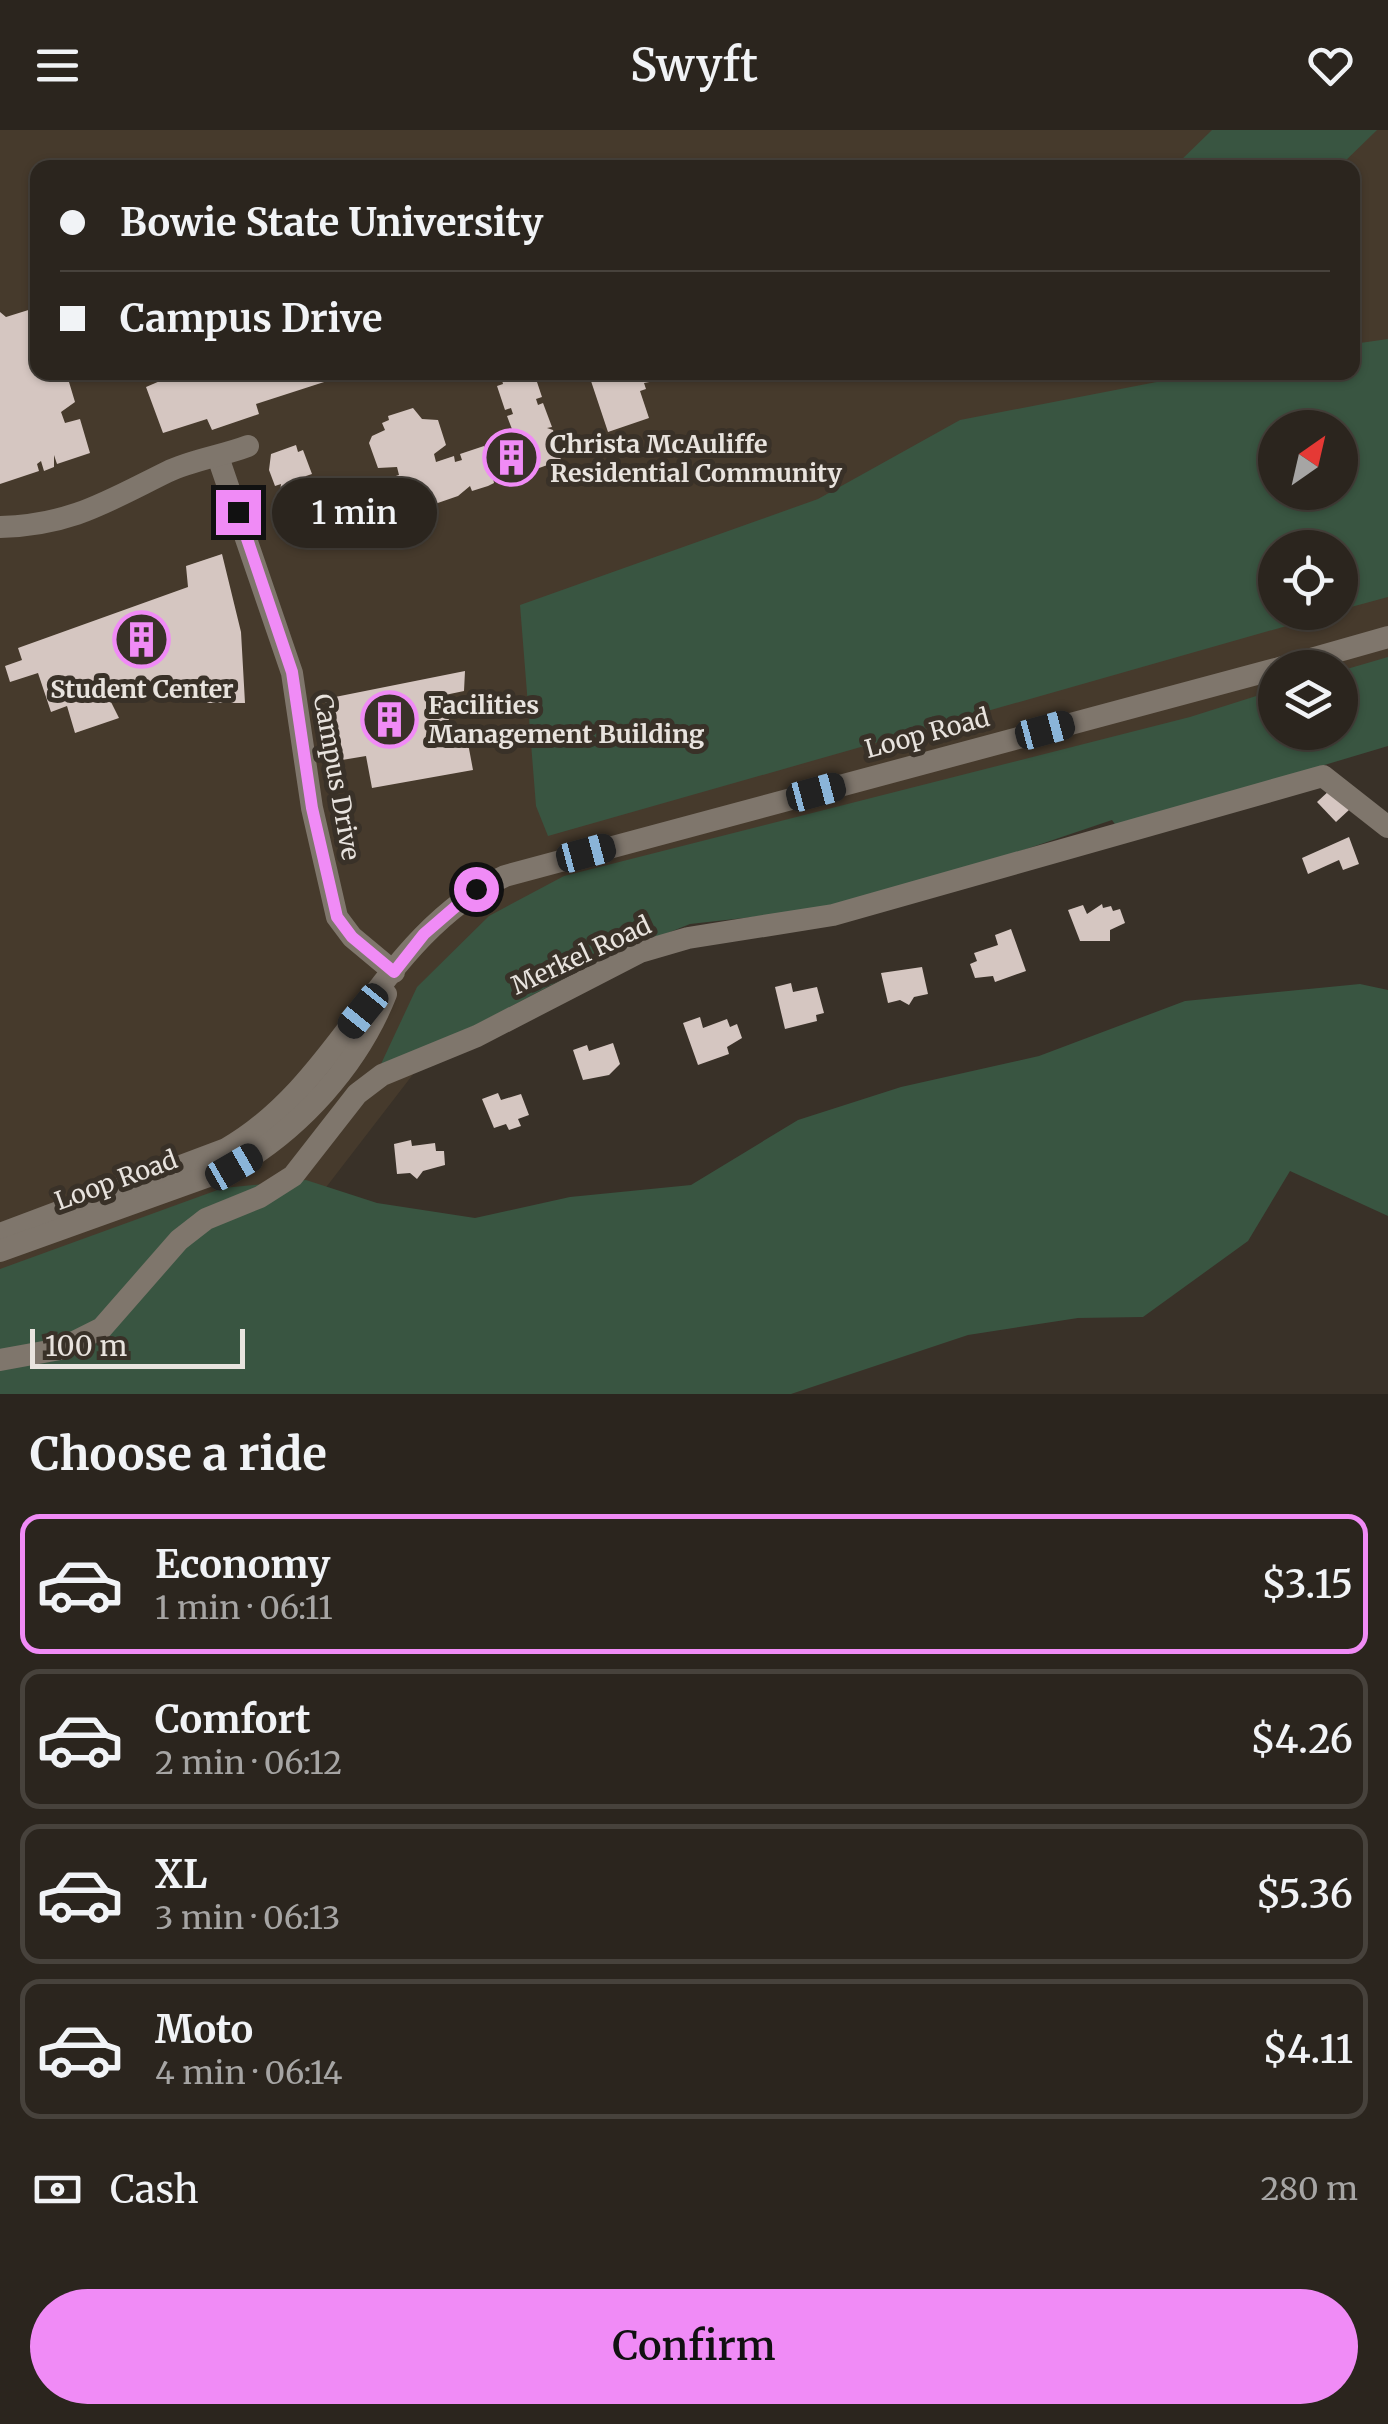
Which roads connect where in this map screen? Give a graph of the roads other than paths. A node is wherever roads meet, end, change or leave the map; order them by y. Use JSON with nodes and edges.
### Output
{"nodes":[{"id":1,"x":248,"y":446,"type":"dead end"},
{"id":2,"x":218,"y":457,"type":"junction"},
{"id":3,"x":0,"y":527,"type":"edge"},
{"id":4,"x":1388,"y":636,"type":"edge"},
{"id":5,"x":1339,"y":650,"type":"edge"},
{"id":6,"x":1258,"y":673,"type":"edge"},
{"id":7,"x":1388,"y":827,"type":"edge"},
{"id":8,"x":394,"y":972,"type":"junction"},
{"id":9,"x":0,"y":1234,"type":"edge"},
{"id":10,"x":0,"y":1251,"type":"edge"},
{"id":11,"x":0,"y":1360,"type":"edge"}],
"edges":[{"from":1,"to":2,"type":"street"},
{"from":2,"to":3,"type":"street"},
{"from":2,"to":8,"type":"street","name":"Campus Drive"},
{"from":4,"to":5,"type":"street","name":"Loop Road"},
{"from":6,"to":8,"type":"street","name":"Loop Road"},
{"from":7,"to":11,"type":"street","name":"Merkel Road"},
{"from":8,"to":9,"type":"street","name":"Loop Road"},
{"from":8,"to":10,"type":"street","name":"Loop Road"}]}
